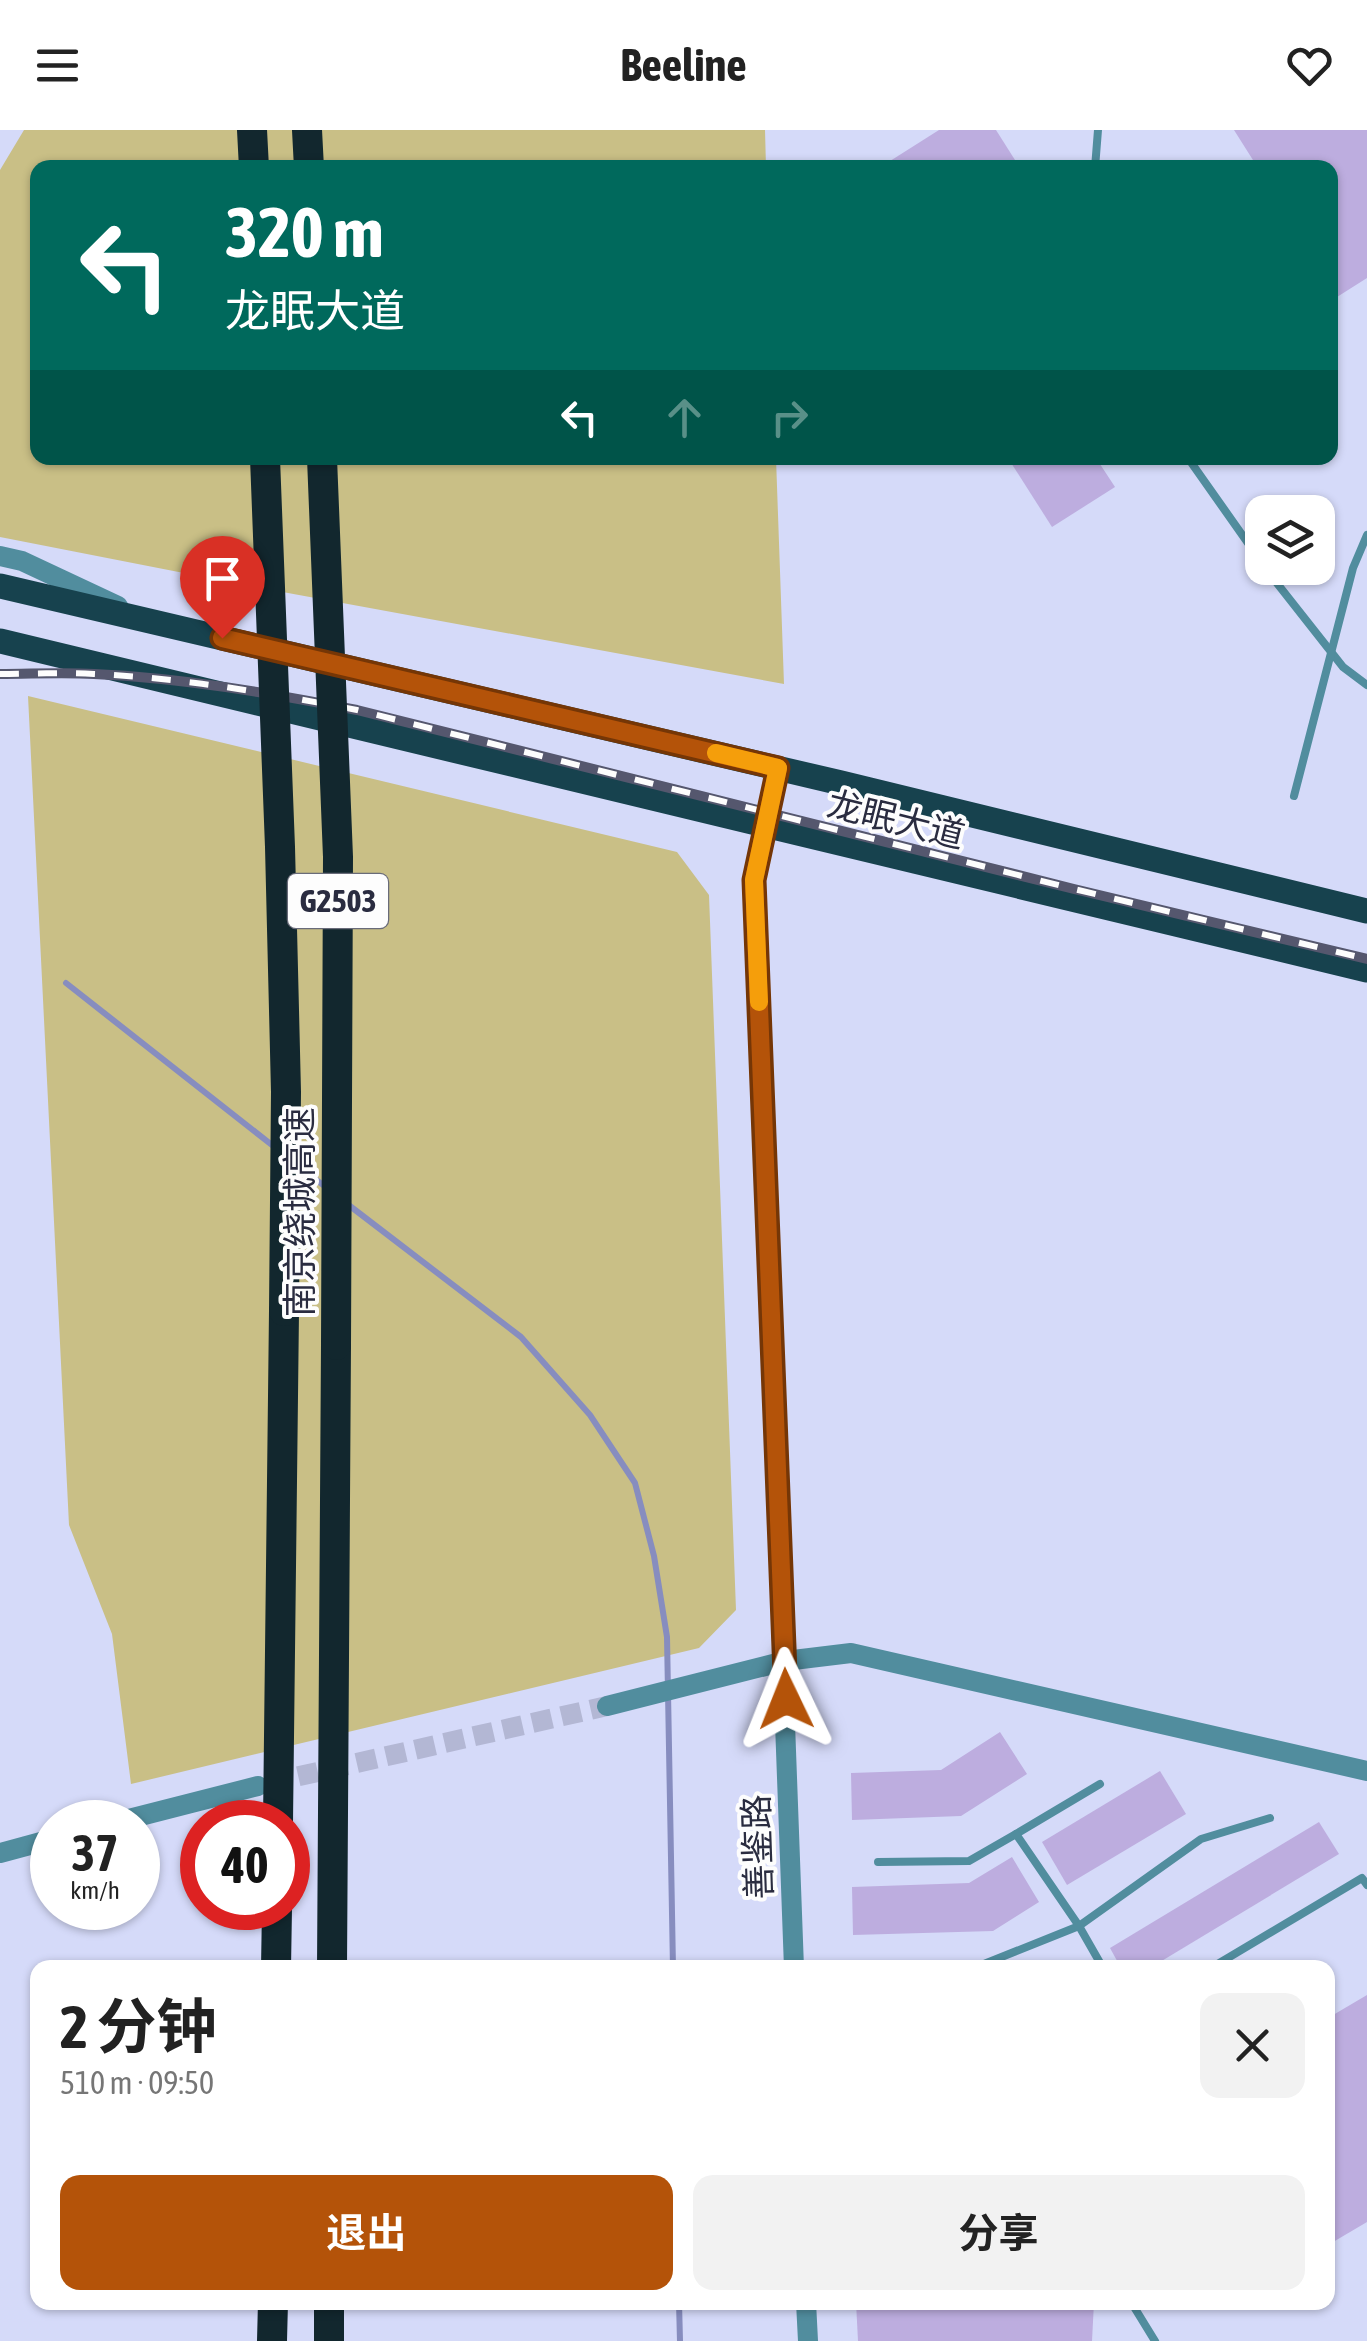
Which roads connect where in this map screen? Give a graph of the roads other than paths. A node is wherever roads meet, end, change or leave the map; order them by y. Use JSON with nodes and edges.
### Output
{"nodes":[{"id":1,"x":252,"y":130,"type":"edge"},
{"id":2,"x":307,"y":130,"type":"edge"},
{"id":3,"x":1098,"y":130,"type":"edge"},
{"id":4,"x":254,"y":160,"type":"edge"},
{"id":5,"x":309,"y":160,"type":"edge"},
{"id":6,"x":1096,"y":160,"type":"edge"},
{"id":7,"x":265,"y":465,"type":"edge"},
{"id":8,"x":322,"y":465,"type":"edge"},
{"id":9,"x":1193,"y":465,"type":"edge"},
{"id":10,"x":1367,"y":535,"type":"edge"},
{"id":11,"x":1245,"y":539,"type":"edge"},
{"id":12,"x":0,"y":556,"type":"edge"},
{"id":13,"x":1279,"y":585,"type":"edge"},
{"id":14,"x":0,"y":586,"type":"edge"},
{"id":15,"x":146,"y":620,"type":"junction"},
{"id":16,"x":0,"y":641,"type":"edge"},
{"id":17,"x":1330,"y":651,"type":"junction"},
{"id":18,"x":1367,"y":684,"type":"edge"},
{"id":19,"x":778,"y":768,"type":"junction"},
{"id":20,"x":1294,"y":796,"type":"dead end"},
{"id":21,"x":766,"y":824,"type":"junction"},
{"id":22,"x":1367,"y":911,"type":"edge"},
{"id":23,"x":1367,"y":970,"type":"edge"},
{"id":24,"x":784,"y":1661,"type":"junction"},
{"id":25,"x":607,"y":1706,"type":"tunnel mouth"},
{"id":26,"x":1367,"y":1770,"type":"edge"},
{"id":27,"x":1100,"y":1784,"type":"dead end"},
{"id":28,"x":258,"y":1786,"type":"tunnel mouth"},
{"id":29,"x":278,"y":1800,"type":"edge"},
{"id":30,"x":160,"y":1811,"type":"edge"},
{"id":31,"x":1270,"y":1818,"type":"dead end"},
{"id":32,"x":1016,"y":1834,"type":"junction"},
{"id":33,"x":30,"y":1846,"type":"edge"},
{"id":34,"x":0,"y":1853,"type":"edge"},
{"id":35,"x":878,"y":1862,"type":"dead end"},
{"id":36,"x":1365,"y":1881,"type":"edge"},
{"id":37,"x":1079,"y":1926,"type":"junction"},
{"id":38,"x":277,"y":1930,"type":"edge"},
{"id":39,"x":276,"y":1960,"type":"edge"},
{"id":40,"x":332,"y":1960,"type":"edge"},
{"id":41,"x":794,"y":1960,"type":"edge"},
{"id":42,"x":994,"y":1960,"type":"edge"},
{"id":43,"x":1098,"y":1960,"type":"edge"},
{"id":44,"x":1226,"y":1960,"type":"edge"},
{"id":45,"x":273,"y":2310,"type":"edge"},
{"id":46,"x":329,"y":2310,"type":"edge"},
{"id":47,"x":806,"y":2310,"type":"edge"},
{"id":48,"x":1136,"y":2310,"type":"edge"},
{"id":49,"x":272,"y":2341,"type":"edge"},
{"id":50,"x":329,"y":2341,"type":"edge"},
{"id":51,"x":808,"y":2341,"type":"edge"},
{"id":52,"x":1155,"y":2341,"type":"edge"}],
"edges":[{"from":1,"to":4,"type":"highway"},
{"from":2,"to":5,"type":"highway"},
{"from":3,"to":6,"type":"lane"},
{"from":7,"to":29,"type":"highway","name":"南京绕城高速","number":"G2503","bridge":true},
{"from":8,"to":40,"type":"highway","name":"南京绕城高速","number":"G2503","bridge":true},
{"from":9,"to":11,"type":"lane"},
{"from":10,"to":17,"type":"lane"},
{"from":12,"to":15,"type":"street"},
{"from":13,"to":17,"type":"lane"},
{"from":14,"to":15,"type":"main road","name":"龙眠大道"},
{"from":15,"to":19,"type":"main road","name":"龙眠大道"},
{"from":16,"to":21,"type":"main road","name":"龙眠大道"},
{"from":17,"to":18,"type":"lane"},
{"from":17,"to":20,"type":"lane"},
{"from":19,"to":21,"type":"street","name":"善鉴路"},
{"from":19,"to":22,"type":"main road","name":"龙眠大道"},
{"from":21,"to":23,"type":"main road","name":"龙眠大道"},
{"from":21,"to":24,"type":"street","name":"善鉴路"},
{"from":24,"to":25,"type":"street"},
{"from":24,"to":26,"type":"street"},
{"from":24,"to":41,"type":"street","name":"善鉴路"},
{"from":27,"to":32,"type":"lane"},
{"from":28,"to":30,"type":"street"},
{"from":31,"to":37,"type":"lane"},
{"from":32,"to":35,"type":"lane"},
{"from":32,"to":37,"type":"lane"},
{"from":33,"to":34,"type":"street"},
{"from":36,"to":44,"type":"lane"},
{"from":37,"to":42,"type":"lane"},
{"from":37,"to":43,"type":"lane"},
{"from":38,"to":39,"type":"highway"},
{"from":45,"to":49,"type":"highway"},
{"from":46,"to":50,"type":"highway"},
{"from":47,"to":51,"type":"street"},
{"from":48,"to":52,"type":"lane"}]}
